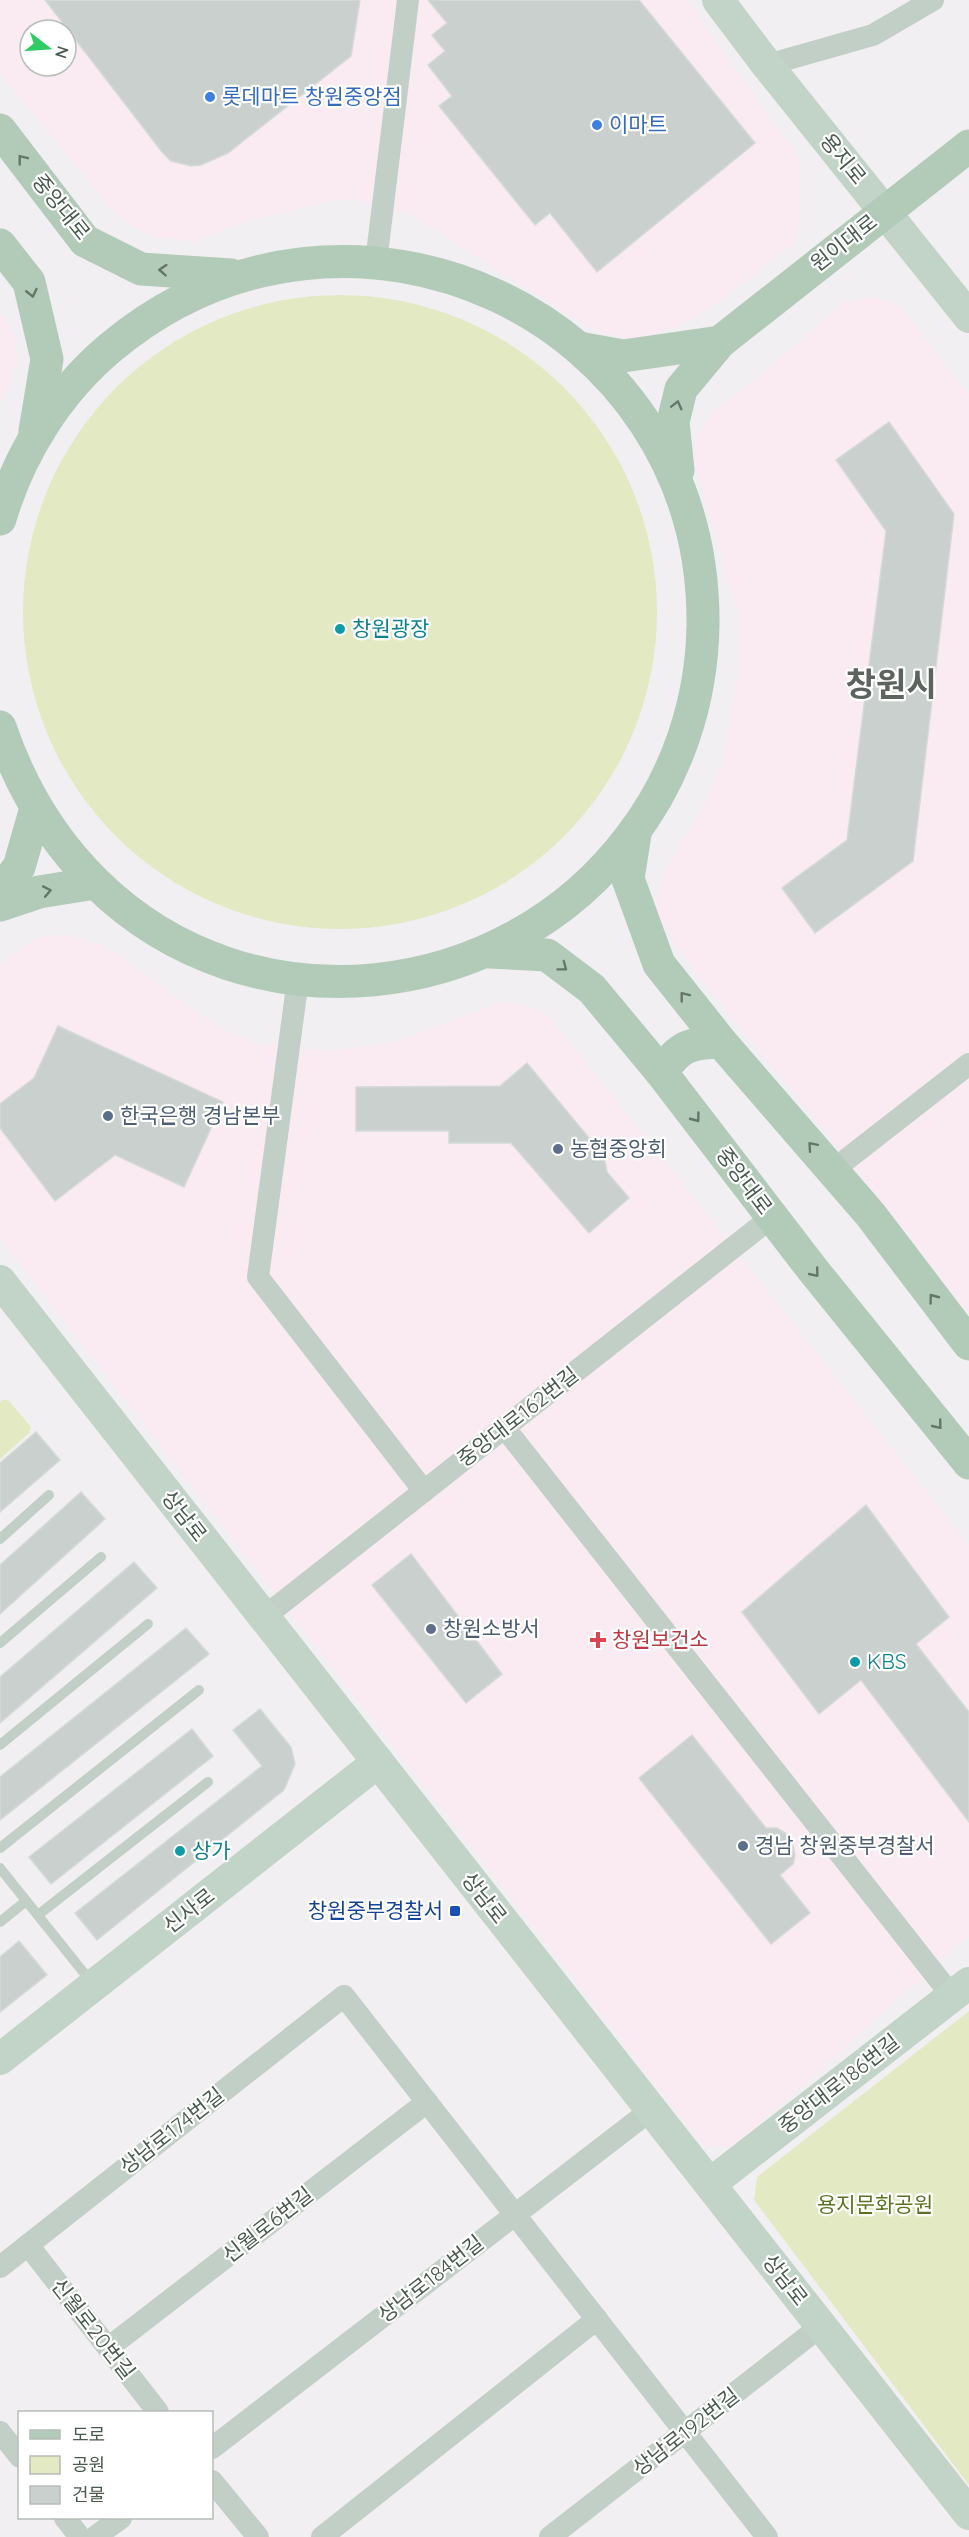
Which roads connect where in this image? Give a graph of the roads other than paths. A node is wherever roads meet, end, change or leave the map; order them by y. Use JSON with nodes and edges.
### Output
{"nodes":[{"id":1,"x":408,"y":0,"type":"edge"},
{"id":2,"x":718,"y":0,"type":"edge"},
{"id":3,"x":933,"y":0,"type":"edge"},
{"id":4,"x":767,"y":65,"type":"junction"},
{"id":5,"x":0,"y":130,"type":"edge"},
{"id":6,"x":969,"y":146,"type":"edge"},
{"id":7,"x":885,"y":210,"type":"junction"},
{"id":8,"x":0,"y":245,"type":"edge"},
{"id":9,"x":376,"y":262,"type":"junction"},
{"id":10,"x":242,"y":276,"type":"junction"},
{"id":11,"x":969,"y":317,"type":"edge"},
{"id":12,"x":720,"y":342,"type":"junction"},
{"id":13,"x":579,"y":348,"type":"junction"},
{"id":14,"x":33,"y":442,"type":"junction"},
{"id":15,"x":0,"y":519,"type":"edge"},
{"id":16,"x":690,"y":524,"type":"junction"},
{"id":17,"x":0,"y":727,"type":"edge"},
{"id":18,"x":36,"y":808,"type":"junction"},
{"id":19,"x":635,"y":832,"type":"junction"},
{"id":20,"x":95,"y":883,"type":"junction"},
{"id":21,"x":0,"y":891,"type":"edge"},
{"id":22,"x":0,"y":905,"type":"edge"},
{"id":23,"x":487,"y":952,"type":"junction"},
{"id":24,"x":298,"y":979,"type":"junction"},
{"id":25,"x":721,"y":1042,"type":"junction"},
{"id":26,"x":969,"y":1064,"type":"edge"},
{"id":27,"x":661,"y":1072,"type":"junction"},
{"id":28,"x":833,"y":1170,"type":"junction"},
{"id":29,"x":772,"y":1217,"type":"junction"},
{"id":30,"x":0,"y":1281,"type":"edge"},
{"id":31,"x":969,"y":1344,"type":"edge"},
{"id":32,"x":504,"y":1427,"type":"junction"},
{"id":33,"x":969,"y":1463,"type":"edge"},
{"id":34,"x":424,"y":1491,"type":"junction"},
{"id":35,"x":50,"y":1495,"type":"dead end"},
{"id":36,"x":0,"y":1539,"type":"edge"},
{"id":37,"x":101,"y":1557,"type":"dead end"},
{"id":38,"x":264,"y":1617,"type":"junction"},
{"id":39,"x":148,"y":1624,"type":"dead end"},
{"id":40,"x":0,"y":1643,"type":"edge"},
{"id":41,"x":199,"y":1690,"type":"dead end"},
{"id":42,"x":0,"y":1745,"type":"edge"},
{"id":43,"x":378,"y":1762,"type":"junction"},
{"id":44,"x":208,"y":1782,"type":"dead end"},
{"id":45,"x":0,"y":1848,"type":"edge"},
{"id":46,"x":0,"y":1868,"type":"edge"},
{"id":47,"x":26,"y":1901,"type":"junction"},
{"id":48,"x":38,"y":1915,"type":"junction"},
{"id":49,"x":0,"y":1922,"type":"edge"},
{"id":50,"x":94,"y":1985,"type":"junction"},
{"id":51,"x":960,"y":1990,"type":"edge"},
{"id":52,"x":0,"y":2060,"type":"edge"},
{"id":53,"x":428,"y":2102,"type":"junction"},
{"id":54,"x":651,"y":2110,"type":"junction"},
{"id":55,"x":710,"y":2184,"type":"junction"},
{"id":56,"x":515,"y":2214,"type":"junction"},
{"id":57,"x":28,"y":2245,"type":"junction"},
{"id":58,"x":0,"y":2267,"type":"edge"},
{"id":59,"x":597,"y":2319,"type":"junction"},
{"id":60,"x":821,"y":2326,"type":"junction"},
{"id":61,"x":108,"y":2348,"type":"junction"},
{"id":62,"x":157,"y":2411,"type":"edge"},
{"id":63,"x":687,"y":2433,"type":"junction"},
{"id":64,"x":1,"y":2434,"type":"edge"},
{"id":65,"x":213,"y":2447,"type":"edge"},
{"id":66,"x":18,"y":2455,"type":"edge"},
{"id":67,"x":213,"y":2482,"type":"edge"},
{"id":68,"x":969,"y":2514,"type":"edge"},
{"id":69,"x":66,"y":2519,"type":"edge"},
{"id":70,"x":118,"y":2519,"type":"edge"},
{"id":71,"x":80,"y":2537,"type":"edge"},
{"id":72,"x":95,"y":2537,"type":"edge"},
{"id":73,"x":258,"y":2537,"type":"edge"},
{"id":74,"x":322,"y":2537,"type":"edge"},
{"id":75,"x":550,"y":2537,"type":"edge"},
{"id":76,"x":767,"y":2537,"type":"edge"}],
"edges":[{"from":1,"to":9,"type":"street"},
{"from":2,"to":4,"type":"main road","name":"용지로"},
{"from":3,"to":4,"type":"street"},
{"from":4,"to":7,"type":"main road","name":"용지로"},
{"from":10,"to":5,"type":"main road","name":"중앙대로","one_way":true},
{"from":6,"to":7,"type":"main road","name":"원이대로"},
{"from":7,"to":11,"type":"main road","name":"용지로"},
{"from":7,"to":12,"type":"main road","name":"원이대로"},
{"from":8,"to":14,"type":"main road","one_way":true},
{"from":9,"to":10,"type":"main road"},
{"from":9,"to":13,"type":"main road"},
{"from":10,"to":14,"type":"main road"},
{"from":12,"to":13,"type":"main road"},
{"from":16,"to":12,"type":"main road","name":"원이대로","one_way":true},
{"from":13,"to":16,"type":"main road"},
{"from":14,"to":15,"type":"main road"},
{"from":16,"to":19,"type":"main road"},
{"from":17,"to":18,"type":"main road"},
{"from":18,"to":20,"type":"main road"},
{"from":18,"to":21,"type":"main road"},
{"from":19,"to":23,"type":"main road"},
{"from":25,"to":19,"type":"main road","one_way":true},
{"from":22,"to":20,"type":"main road","one_way":true},
{"from":20,"to":24,"type":"main road"},
{"from":23,"to":24,"type":"main road"},
{"from":23,"to":27,"type":"main road","name":"중앙대로","one_way":true},
{"from":24,"to":34,"type":"street"},
{"from":25,"to":27,"type":"main road"},
{"from":28,"to":25,"type":"main road","one_way":true},
{"from":26,"to":28,"type":"street"},
{"from":27,"to":29,"type":"main road","name":"중앙대로","one_way":true},
{"from":31,"to":28,"type":"main road","one_way":true},
{"from":29,"to":32,"type":"street","name":"중앙대로162번길"},
{"from":29,"to":33,"type":"main road","name":"중앙대로","one_way":true},
{"from":30,"to":38,"type":"main road","name":"상남로"},
{"from":32,"to":34,"type":"street","name":"중앙대로162번길"},
{"from":32,"to":51,"type":"street"},
{"from":34,"to":38,"type":"street","name":"중앙대로162번길"},
{"from":35,"to":36,"type":"lane"},
{"from":37,"to":40,"type":"lane"},
{"from":38,"to":43,"type":"main road","name":"상남로"},
{"from":39,"to":42,"type":"lane"},
{"from":41,"to":45,"type":"lane"},
{"from":43,"to":50,"type":"main road","name":"신사로"},
{"from":43,"to":54,"type":"main road","name":"상남로"},
{"from":44,"to":48,"type":"lane"},
{"from":46,"to":47,"type":"lane"},
{"from":47,"to":48,"type":"lane"},
{"from":47,"to":49,"type":"lane"},
{"from":48,"to":50,"type":"lane"},
{"from":50,"to":52,"type":"main road","name":"신사로"},
{"from":51,"to":55,"type":"main road","name":"중앙대로186번길"},
{"from":53,"to":56,"type":"street"},
{"from":53,"to":57,"type":"street","name":"상남로174번길"},
{"from":53,"to":61,"type":"street","name":"신월로6번길"},
{"from":54,"to":55,"type":"main road","name":"상남로"},
{"from":54,"to":56,"type":"street","name":"상남로184번길"},
{"from":55,"to":60,"type":"main road","name":"상남로"},
{"from":56,"to":59,"type":"street"},
{"from":56,"to":65,"type":"street","name":"상남로184번길"},
{"from":57,"to":58,"type":"street","name":"상남로174번길"},
{"from":57,"to":61,"type":"street","name":"신월로20번길"},
{"from":59,"to":63,"type":"street"},
{"from":59,"to":74,"type":"street"},
{"from":60,"to":63,"type":"street","name":"상남로192번길"},
{"from":60,"to":68,"type":"main road","name":"상남로"},
{"from":61,"to":62,"type":"street","name":"신월로20번길"},
{"from":63,"to":75,"type":"street","name":"상남로192번길"},
{"from":63,"to":76,"type":"street"},
{"from":64,"to":66,"type":"street"},
{"from":67,"to":73,"type":"street"},
{"from":69,"to":71,"type":"street"},
{"from":70,"to":72,"type":"street"}]}
